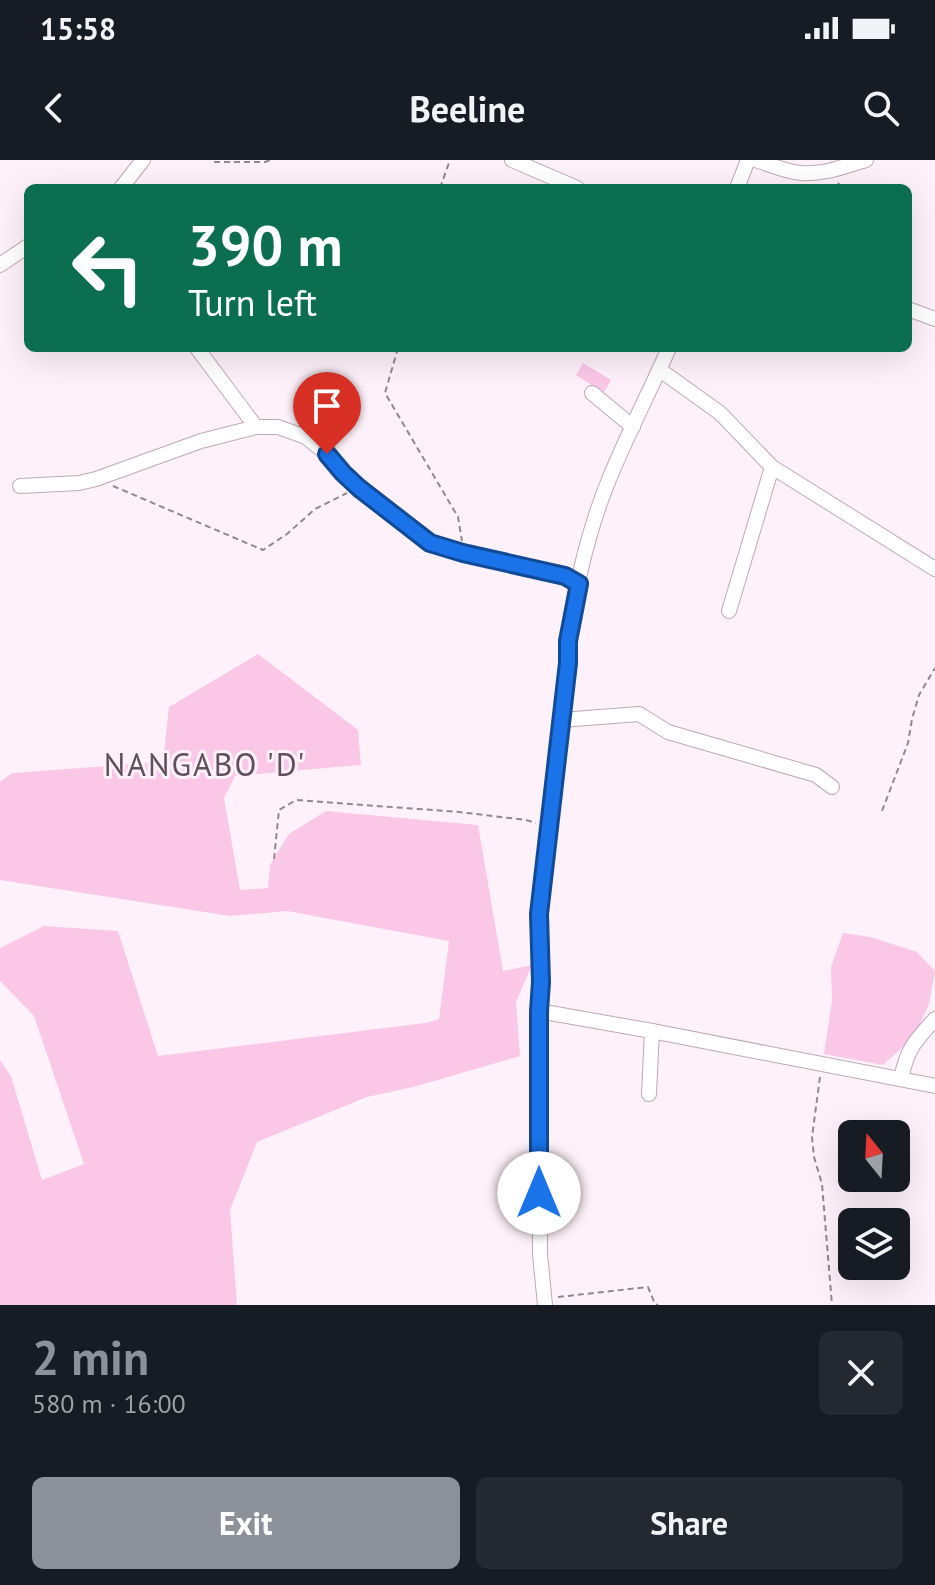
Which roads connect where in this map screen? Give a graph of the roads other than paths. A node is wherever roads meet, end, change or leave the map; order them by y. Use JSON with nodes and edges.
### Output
{"nodes":[{"id":1,"x":143,"y":160,"type":"edge"},
{"id":2,"x":512,"y":160,"type":"edge"},
{"id":3,"x":748,"y":160,"type":"edge"},
{"id":4,"x":756,"y":160,"type":"edge"},
{"id":5,"x":866,"y":160,"type":"edge"},
{"id":6,"x":124,"y":184,"type":"edge"},
{"id":7,"x":568,"y":184,"type":"edge"},
{"id":8,"x":739,"y":184,"type":"edge"},
{"id":9,"x":24,"y":249,"type":"edge"},
{"id":10,"x":0,"y":265,"type":"edge"},
{"id":11,"x":912,"y":310,"type":"edge"},
{"id":12,"x":935,"y":319,"type":"edge"},
{"id":13,"x":200,"y":352,"type":"edge"},
{"id":14,"x":667,"y":352,"type":"edge"},
{"id":15,"x":660,"y":370,"type":"junction"},
{"id":16,"x":592,"y":393,"type":"dead end"},
{"id":17,"x":256,"y":427,"type":"junction"},
{"id":18,"x":633,"y":427,"type":"junction"},
{"id":19,"x":772,"y":467,"type":"junction"},
{"id":20,"x":20,"y":486,"type":"dead end"},
{"id":21,"x":935,"y":569,"type":"edge"},
{"id":22,"x":579,"y":584,"type":"junction"},
{"id":23,"x":729,"y":611,"type":"dead end"},
{"id":24,"x":561,"y":720,"type":"junction"},
{"id":25,"x":832,"y":787,"type":"dead end"},
{"id":26,"x":539,"y":1011,"type":"junction"},
{"id":27,"x":935,"y":1019,"type":"edge"},
{"id":28,"x":652,"y":1031,"type":"junction"},
{"id":29,"x":901,"y":1079,"type":"junction"},
{"id":30,"x":935,"y":1086,"type":"edge"},
{"id":31,"x":649,"y":1094,"type":"dead end"},
{"id":32,"x":545,"y":1302,"type":"edge"}],
"edges":[{"from":1,"to":6,"type":"street"},
{"from":2,"to":7,"type":"street"},
{"from":3,"to":8,"type":"street"},
{"from":4,"to":5,"type":"street"},
{"from":9,"to":10,"type":"street"},
{"from":11,"to":12,"type":"street"},
{"from":13,"to":17,"type":"street"},
{"from":14,"to":15,"type":"street"},
{"from":15,"to":18,"type":"street"},
{"from":15,"to":19,"type":"street"},
{"from":16,"to":18,"type":"street"},
{"from":17,"to":20,"type":"street"},
{"from":17,"to":22,"type":"street"},
{"from":18,"to":22,"type":"street"},
{"from":19,"to":21,"type":"street"},
{"from":19,"to":23,"type":"street"},
{"from":22,"to":24,"type":"street"},
{"from":24,"to":25,"type":"street"},
{"from":24,"to":26,"type":"street"},
{"from":26,"to":28,"type":"street"},
{"from":26,"to":32,"type":"street"},
{"from":27,"to":29,"type":"street"},
{"from":28,"to":29,"type":"street"},
{"from":28,"to":31,"type":"street"},
{"from":29,"to":30,"type":"street"}]}
